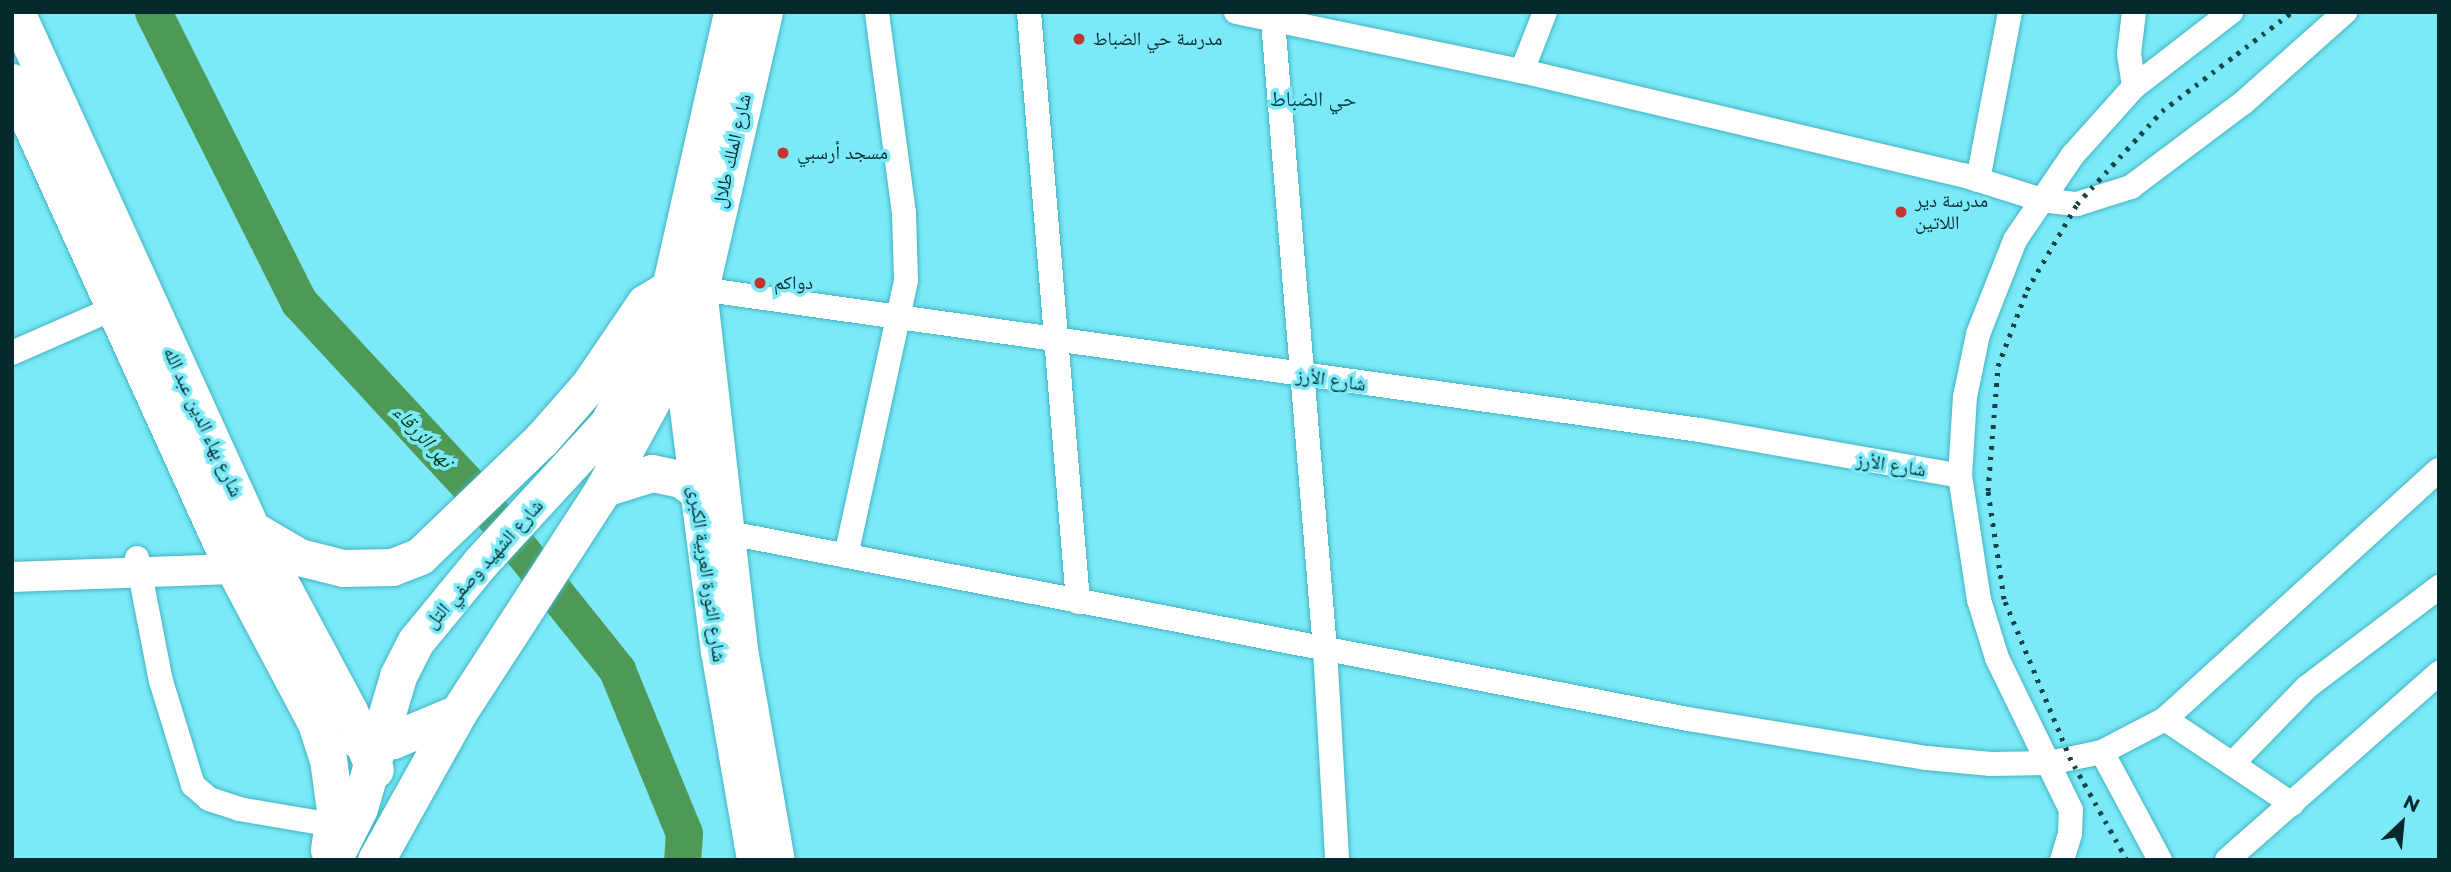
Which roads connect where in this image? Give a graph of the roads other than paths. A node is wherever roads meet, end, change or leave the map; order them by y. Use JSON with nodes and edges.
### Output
{"nodes":[{"id":1,"x":16,"y":12,"type":"edge"},
{"id":2,"x":732,"y":12,"type":"edge"},
{"id":3,"x":764,"y":12,"type":"edge"},
{"id":4,"x":877,"y":12,"type":"edge"},
{"id":5,"x":1029,"y":12,"type":"edge"},
{"id":6,"x":1236,"y":12,"type":"edge"},
{"id":7,"x":1545,"y":12,"type":"edge"},
{"id":8,"x":2010,"y":12,"type":"edge"},
{"id":9,"x":2134,"y":12,"type":"edge"},
{"id":10,"x":2231,"y":12,"type":"edge"},
{"id":11,"x":2345,"y":12,"type":"edge"},
{"id":12,"x":1273,"y":21,"type":"junction"},
{"id":13,"x":1522,"y":71,"type":"junction"},
{"id":14,"x":12,"y":82,"type":"edge"},
{"id":15,"x":2134,"y":87,"type":"junction"},
{"id":16,"x":1978,"y":180,"type":"junction"},
{"id":17,"x":2042,"y":200,"type":"junction"},
{"id":18,"x":685,"y":288,"type":"junction"},
{"id":19,"x":113,"y":309,"type":"junction"},
{"id":20,"x":900,"y":317,"type":"junction"},
{"id":21,"x":1055,"y":341,"type":"junction"},
{"id":22,"x":678,"y":353,"type":"junction"},
{"id":23,"x":12,"y":354,"type":"edge"},
{"id":24,"x":1301,"y":376,"type":"junction"},
{"id":25,"x":2439,"y":470,"type":"edge"},
{"id":26,"x":1960,"y":476,"type":"junction"},
{"id":27,"x":604,"y":488,"type":"junction"},
{"id":28,"x":696,"y":490,"type":"junction"},
{"id":29,"x":729,"y":533,"type":"junction"},
{"id":30,"x":237,"y":550,"type":"junction"},
{"id":31,"x":846,"y":556,"type":"junction"},
{"id":32,"x":12,"y":562,"type":"edge"},
{"id":33,"x":138,"y":565,"type":"junction"},
{"id":34,"x":12,"y":577,"type":"edge"},
{"id":35,"x":2439,"y":587,"type":"edge"},
{"id":36,"x":1078,"y":601,"type":"junction"},
{"id":37,"x":1325,"y":649,"type":"junction"},
{"id":38,"x":2439,"y":673,"type":"edge"},
{"id":39,"x":299,"y":688,"type":"junction"},
{"id":40,"x":458,"y":713,"type":"junction"},
{"id":41,"x":2165,"y":719,"type":"junction"},
{"id":42,"x":372,"y":749,"type":"junction"},
{"id":43,"x":2102,"y":752,"type":"junction"},
{"id":44,"x":2049,"y":763,"type":"junction"},
{"id":45,"x":2232,"y":764,"type":"junction"},
{"id":46,"x":2292,"y":804,"type":"junction"},
{"id":47,"x":384,"y":845,"type":"edge"},
{"id":48,"x":331,"y":848,"type":"edge"},
{"id":49,"x":753,"y":860,"type":"edge"},
{"id":50,"x":778,"y":860,"type":"edge"},
{"id":51,"x":1336,"y":860,"type":"edge"},
{"id":52,"x":2062,"y":860,"type":"edge"},
{"id":53,"x":2160,"y":860,"type":"edge"},
{"id":54,"x":2227,"y":860,"type":"edge"}],
"edges":[{"from":1,"to":30,"type":"main road","name":"شارع بهاء الدين عبد الله"},
{"from":2,"to":18,"type":"main road","name":"شارع الملك طلال"},
{"from":3,"to":18,"type":"main road","name":"شارع الملك طلال"},
{"from":4,"to":20,"type":"street"},
{"from":5,"to":21,"type":"street"},
{"from":6,"to":12,"type":"street"},
{"from":7,"to":13,"type":"street"},
{"from":8,"to":16,"type":"street"},
{"from":9,"to":15,"type":"street"},
{"from":10,"to":15,"type":"street"},
{"from":11,"to":17,"type":"street"},
{"from":12,"to":13,"type":"street"},
{"from":12,"to":24,"type":"street"},
{"from":13,"to":16,"type":"street"},
{"from":14,"to":19,"type":"main road","name":"شارع بهاء الدين عبد الله"},
{"from":15,"to":17,"type":"street"},
{"from":16,"to":17,"type":"street"},
{"from":17,"to":26,"type":"street"},
{"from":18,"to":20,"type":"street","name":"شارع الأرز"},
{"from":18,"to":22,"type":"main road"},
{"from":18,"to":29,"type":"main road","name":"شارع الثورة العربية الكبرى"},
{"from":18,"to":30,"type":"main road"},
{"from":18,"to":42,"type":"main road","name":"شارع الشهيد وصفي التل"},
{"from":19,"to":23,"type":"street"},
{"from":19,"to":30,"type":"main road","name":"شارع بهاء الدين عبد الله"},
{"from":20,"to":21,"type":"street","name":"شارع الأرز"},
{"from":20,"to":31,"type":"street"},
{"from":21,"to":24,"type":"street","name":"شارع الأرز"},
{"from":21,"to":36,"type":"street"},
{"from":22,"to":27,"type":"main road"},
{"from":22,"to":28,"type":"main road","name":"شارع الثورة العربية الكبرى"},
{"from":24,"to":26,"type":"street","name":"شارع الأرز"},
{"from":24,"to":37,"type":"street"},
{"from":25,"to":41,"type":"street"},
{"from":26,"to":44,"type":"street"},
{"from":27,"to":28,"type":"main road"},
{"from":27,"to":40,"type":"main road"},
{"from":28,"to":49,"type":"main road","name":"شارع الثورة العربية الكبرى"},
{"from":29,"to":31,"type":"street"},
{"from":29,"to":50,"type":"main road","name":"شارع الثورة العربية الكبرى"},
{"from":30,"to":33,"type":"street"},
{"from":30,"to":39,"type":"main road","name":"شارع بهاء الدين عبد الله"},
{"from":30,"to":42,"type":"main road","name":"شارع بهاء الدين عبد الله"},
{"from":31,"to":36,"type":"street"},
{"from":32,"to":33,"type":"street"},
{"from":33,"to":34,"type":"street"},
{"from":33,"to":48,"type":"street"},
{"from":35,"to":45,"type":"street"},
{"from":36,"to":37,"type":"street"},
{"from":37,"to":44,"type":"street"},
{"from":37,"to":51,"type":"street"},
{"from":38,"to":46,"type":"street"},
{"from":39,"to":42,"type":"main road"},
{"from":39,"to":48,"type":"main road","name":"شارع بهاء الدين عبد الله"},
{"from":40,"to":42,"type":"main road"},
{"from":40,"to":47,"type":"main road"},
{"from":41,"to":43,"type":"street"},
{"from":41,"to":45,"type":"street"},
{"from":42,"to":47,"type":"main road","name":"شارع بهاء الدين عبد الله"},
{"from":42,"to":48,"type":"main road","name":"شارع الشهيد وصفي التل"},
{"from":43,"to":44,"type":"street"},
{"from":43,"to":53,"type":"street"},
{"from":44,"to":52,"type":"street"},
{"from":45,"to":46,"type":"street"},
{"from":46,"to":54,"type":"street"}]}
